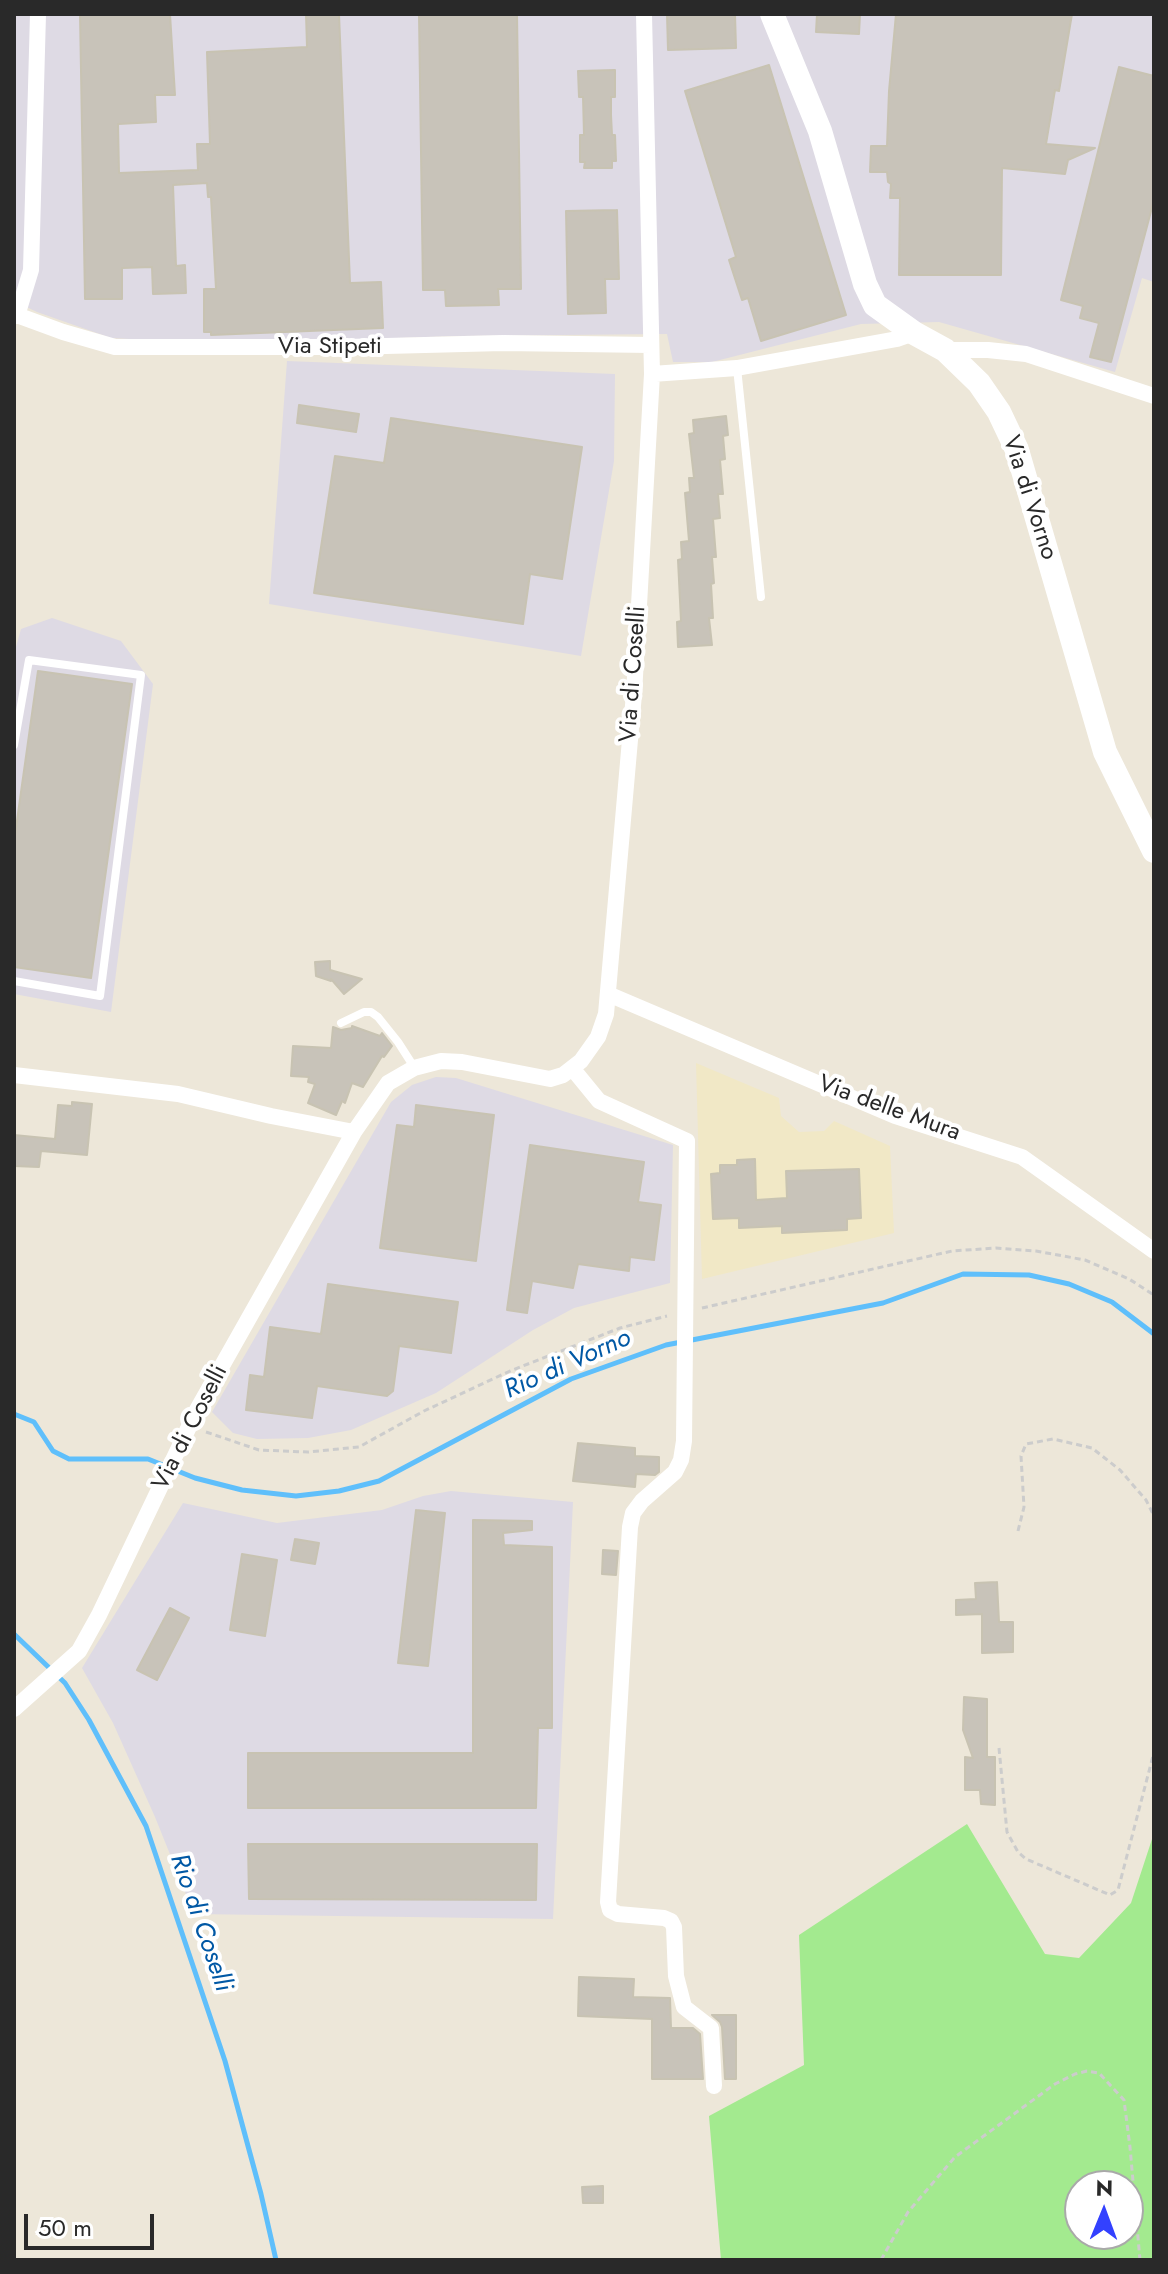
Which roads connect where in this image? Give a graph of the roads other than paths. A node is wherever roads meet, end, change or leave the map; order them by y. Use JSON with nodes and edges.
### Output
{"nodes":[{"id":1,"x":38,"y":14,"type":"edge"},
{"id":2,"x":644,"y":14,"type":"edge"},
{"id":3,"x":772,"y":14,"type":"edge"},
{"id":4,"x":16,"y":315,"type":"edge"},
{"id":5,"x":914,"y":333,"type":"junction"},
{"id":6,"x":651,"y":345,"type":"junction"},
{"id":7,"x":945,"y":350,"type":"junction"},
{"id":8,"x":737,"y":368,"type":"junction"},
{"id":9,"x":652,"y":374,"type":"junction"},
{"id":10,"x":1154,"y":396,"type":"edge"},
{"id":11,"x":761,"y":597,"type":"dead end"},
{"id":12,"x":17,"y":712,"type":"edge"},
{"id":13,"x":14,"y":745,"type":"edge"},
{"id":14,"x":1154,"y":851,"type":"edge"},
{"id":15,"x":14,"y":981,"type":"edge"},
{"id":16,"x":608,"y":994,"type":"junction"},
{"id":17,"x":341,"y":1023,"type":"dead end"},
{"id":18,"x":414,"y":1068,"type":"junction"},
{"id":19,"x":572,"y":1068,"type":"junction"},
{"id":20,"x":14,"y":1075,"type":"edge"},
{"id":21,"x":354,"y":1132,"type":"junction"},
{"id":22,"x":1154,"y":1251,"type":"edge"},
{"id":23,"x":14,"y":1709,"type":"edge"},
{"id":24,"x":714,"y":2086,"type":"dead end"}],
"edges":[{"from":1,"to":4,"type":"street"},
{"from":2,"to":6,"type":"street","name":"Via di Coselli"},
{"from":3,"to":5,"type":"street","name":"Via di Vorno"},
{"from":4,"to":6,"type":"street","name":"Via Stipeti"},
{"from":5,"to":7,"type":"street","name":"Via di Vorno"},
{"from":5,"to":8,"type":"street"},
{"from":6,"to":9,"type":"street","name":"Via di Coselli"},
{"from":7,"to":10,"type":"street"},
{"from":7,"to":14,"type":"street","name":"Via di Vorno"},
{"from":8,"to":9,"type":"street"},
{"from":8,"to":11,"type":"lane"},
{"from":9,"to":16,"type":"street","name":"Via di Coselli"},
{"from":12,"to":13,"type":"lane"},
{"from":12,"to":15,"type":"lane"},
{"from":16,"to":19,"type":"street","name":"Via di Coselli"},
{"from":16,"to":22,"type":"street","name":"Via delle Mura"},
{"from":17,"to":18,"type":"lane"},
{"from":18,"to":19,"type":"street","name":"Via di Coselli"},
{"from":18,"to":21,"type":"street","name":"Via di Coselli"},
{"from":19,"to":24,"type":"street"},
{"from":20,"to":21,"type":"street"},
{"from":21,"to":23,"type":"street","name":"Via di Coselli"}]}
